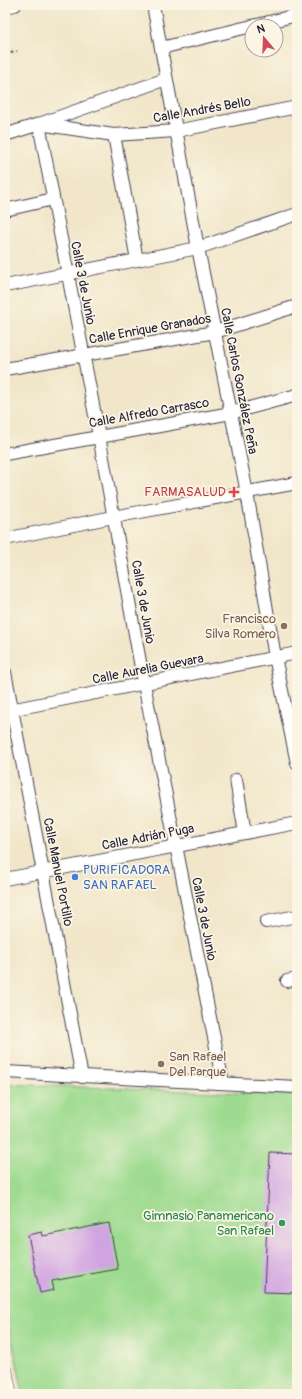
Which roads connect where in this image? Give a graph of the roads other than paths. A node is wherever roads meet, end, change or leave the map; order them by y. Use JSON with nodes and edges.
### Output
{"nodes":[{"id":1,"x":15,"y":5,"type":"edge"},
{"id":2,"x":153,"y":5,"type":"edge"},
{"id":3,"x":5,"y":7,"type":"edge"},
{"id":4,"x":297,"y":15,"type":"edge"},
{"id":5,"x":284,"y":18,"type":"edge"},
{"id":6,"x":244,"y":28,"type":"edge"},
{"id":7,"x":161,"y":48,"type":"junction"},
{"id":8,"x":166,"y":79,"type":"junction"},
{"id":9,"x":297,"y":107,"type":"edge"},
{"id":10,"x":39,"y":124,"type":"junction"},
{"id":11,"x":176,"y":131,"type":"junction"},
{"id":12,"x":5,"y":135,"type":"edge"},
{"id":13,"x":114,"y":135,"type":"junction"},
{"id":14,"x":53,"y":199,"type":"junction"},
{"id":15,"x":5,"y":210,"type":"edge"},
{"id":16,"x":297,"y":214,"type":"edge"},
{"id":17,"x":198,"y":248,"type":"junction"},
{"id":18,"x":137,"y":260,"type":"junction"},
{"id":19,"x":67,"y":274,"type":"junction"},
{"id":20,"x":5,"y":286,"type":"edge"},
{"id":21,"x":297,"y":306,"type":"edge"},
{"id":22,"x":215,"y":332,"type":"junction"},
{"id":23,"x":83,"y":355,"type":"junction"},
{"id":24,"x":5,"y":369,"type":"edge"},
{"id":25,"x":297,"y":396,"type":"edge"},
{"id":26,"x":231,"y":413,"type":"junction"},
{"id":27,"x":99,"y":436,"type":"junction"},
{"id":28,"x":5,"y":454,"type":"edge"},
{"id":29,"x":297,"y":483,"type":"edge"},
{"id":30,"x":247,"y":492,"type":"junction"},
{"id":31,"x":113,"y":517,"type":"junction"},
{"id":32,"x":5,"y":539,"type":"edge"},
{"id":33,"x":297,"y":653,"type":"edge"},
{"id":34,"x":275,"y":658,"type":"junction"},
{"id":35,"x":5,"y":672,"type":"edge"},
{"id":36,"x":144,"y":684,"type":"junction"},
{"id":37,"x":8,"y":711,"type":"edge"},
{"id":38,"x":297,"y":763,"type":"edge"},
{"id":39,"x":236,"y":780,"type":"dead end"},
{"id":40,"x":297,"y":823,"type":"edge"},
{"id":41,"x":245,"y":833,"type":"junction"},
{"id":42,"x":176,"y":846,"type":"junction"},
{"id":43,"x":44,"y":871,"type":"junction"},
{"id":44,"x":5,"y":879,"type":"edge"},
{"id":45,"x":297,"y":916,"type":"edge"},
{"id":46,"x":266,"y":922,"type":"dead end"},
{"id":47,"x":5,"y":1072,"type":"edge"},
{"id":48,"x":82,"y":1077,"type":"junction"},
{"id":49,"x":223,"y":1083,"type":"junction"},
{"id":50,"x":297,"y":1086,"type":"edge"},
{"id":51,"x":5,"y":1372,"type":"edge"},
{"id":52,"x":9,"y":1394,"type":"edge"}],
"edges":[{"from":1,"to":3,"type":"street"},
{"from":2,"to":7,"type":"street","name":"Calle Carlos González Peña"},
{"from":4,"to":5,"type":"street"},
{"from":6,"to":7,"type":"street"},
{"from":7,"to":8,"type":"street","name":"Calle Carlos González Peña"},
{"from":8,"to":10,"type":"street"},
{"from":8,"to":11,"type":"street","name":"Calle Carlos González Peña"},
{"from":9,"to":11,"type":"street","name":"Calle Andrés Bello"},
{"from":10,"to":12,"type":"street"},
{"from":10,"to":13,"type":"street","name":"Calle Andrés Bello"},
{"from":10,"to":14,"type":"street","name":"Calle 3 de Junio"},
{"from":11,"to":13,"type":"street","name":"Calle Andrés Bello"},
{"from":11,"to":17,"type":"street","name":"Calle Carlos González Peña"},
{"from":13,"to":18,"type":"street"},
{"from":14,"to":15,"type":"street"},
{"from":14,"to":19,"type":"street","name":"Calle 3 de Junio"},
{"from":16,"to":17,"type":"street"},
{"from":17,"to":18,"type":"street"},
{"from":17,"to":22,"type":"street","name":"Calle Carlos González Peña"},
{"from":18,"to":19,"type":"street"},
{"from":19,"to":20,"type":"street"},
{"from":19,"to":23,"type":"street","name":"Calle 3 de Junio"},
{"from":21,"to":22,"type":"street","name":"Calle Enrique Granados"},
{"from":22,"to":23,"type":"street","name":"Calle Enrique Granados"},
{"from":22,"to":26,"type":"street","name":"Calle Carlos González Peña"},
{"from":23,"to":24,"type":"street","name":"Calle Enrique Granados"},
{"from":23,"to":27,"type":"street","name":"Calle 3 de Junio"},
{"from":25,"to":26,"type":"street","name":"Calle Alfredo Carrasco"},
{"from":26,"to":27,"type":"street","name":"Calle Alfredo Carrasco"},
{"from":26,"to":30,"type":"street","name":"Calle Carlos González Peña"},
{"from":27,"to":28,"type":"street","name":"Calle Alfredo Carrasco"},
{"from":27,"to":31,"type":"street","name":"Calle 3 de Junio"},
{"from":29,"to":30,"type":"street"},
{"from":30,"to":31,"type":"street"},
{"from":30,"to":34,"type":"street","name":"Calle Carlos González Peña"},
{"from":31,"to":32,"type":"street"},
{"from":31,"to":36,"type":"street","name":"Calle 3 de Junio"},
{"from":33,"to":34,"type":"street","name":"Calle Aurelia Guevara"},
{"from":34,"to":36,"type":"street","name":"Calle Aurelia Guevara"},
{"from":34,"to":38,"type":"street","name":"Calle Carlos González Peña"},
{"from":35,"to":37,"type":"street","name":"Calle Manuel Portillo"},
{"from":36,"to":37,"type":"street","name":"Calle Aurelia Guevara"},
{"from":36,"to":42,"type":"street","name":"Calle 3 de Junio"},
{"from":37,"to":43,"type":"street","name":"Calle Manuel Portillo"},
{"from":39,"to":41,"type":"street"},
{"from":40,"to":41,"type":"street","name":"Calle Adrián Puga"},
{"from":41,"to":42,"type":"street","name":"Calle Adrián Puga"},
{"from":42,"to":43,"type":"street","name":"Calle Adrián Puga"},
{"from":42,"to":49,"type":"street","name":"Calle 3 de Junio"},
{"from":43,"to":44,"type":"street","name":"Calle Adrián Puga"},
{"from":43,"to":48,"type":"street","name":"Calle Manuel Portillo"},
{"from":45,"to":46,"type":"street"},
{"from":47,"to":48,"type":"street"},
{"from":48,"to":49,"type":"street"},
{"from":49,"to":50,"type":"street"},
{"from":51,"to":52,"type":"main road"}]}
